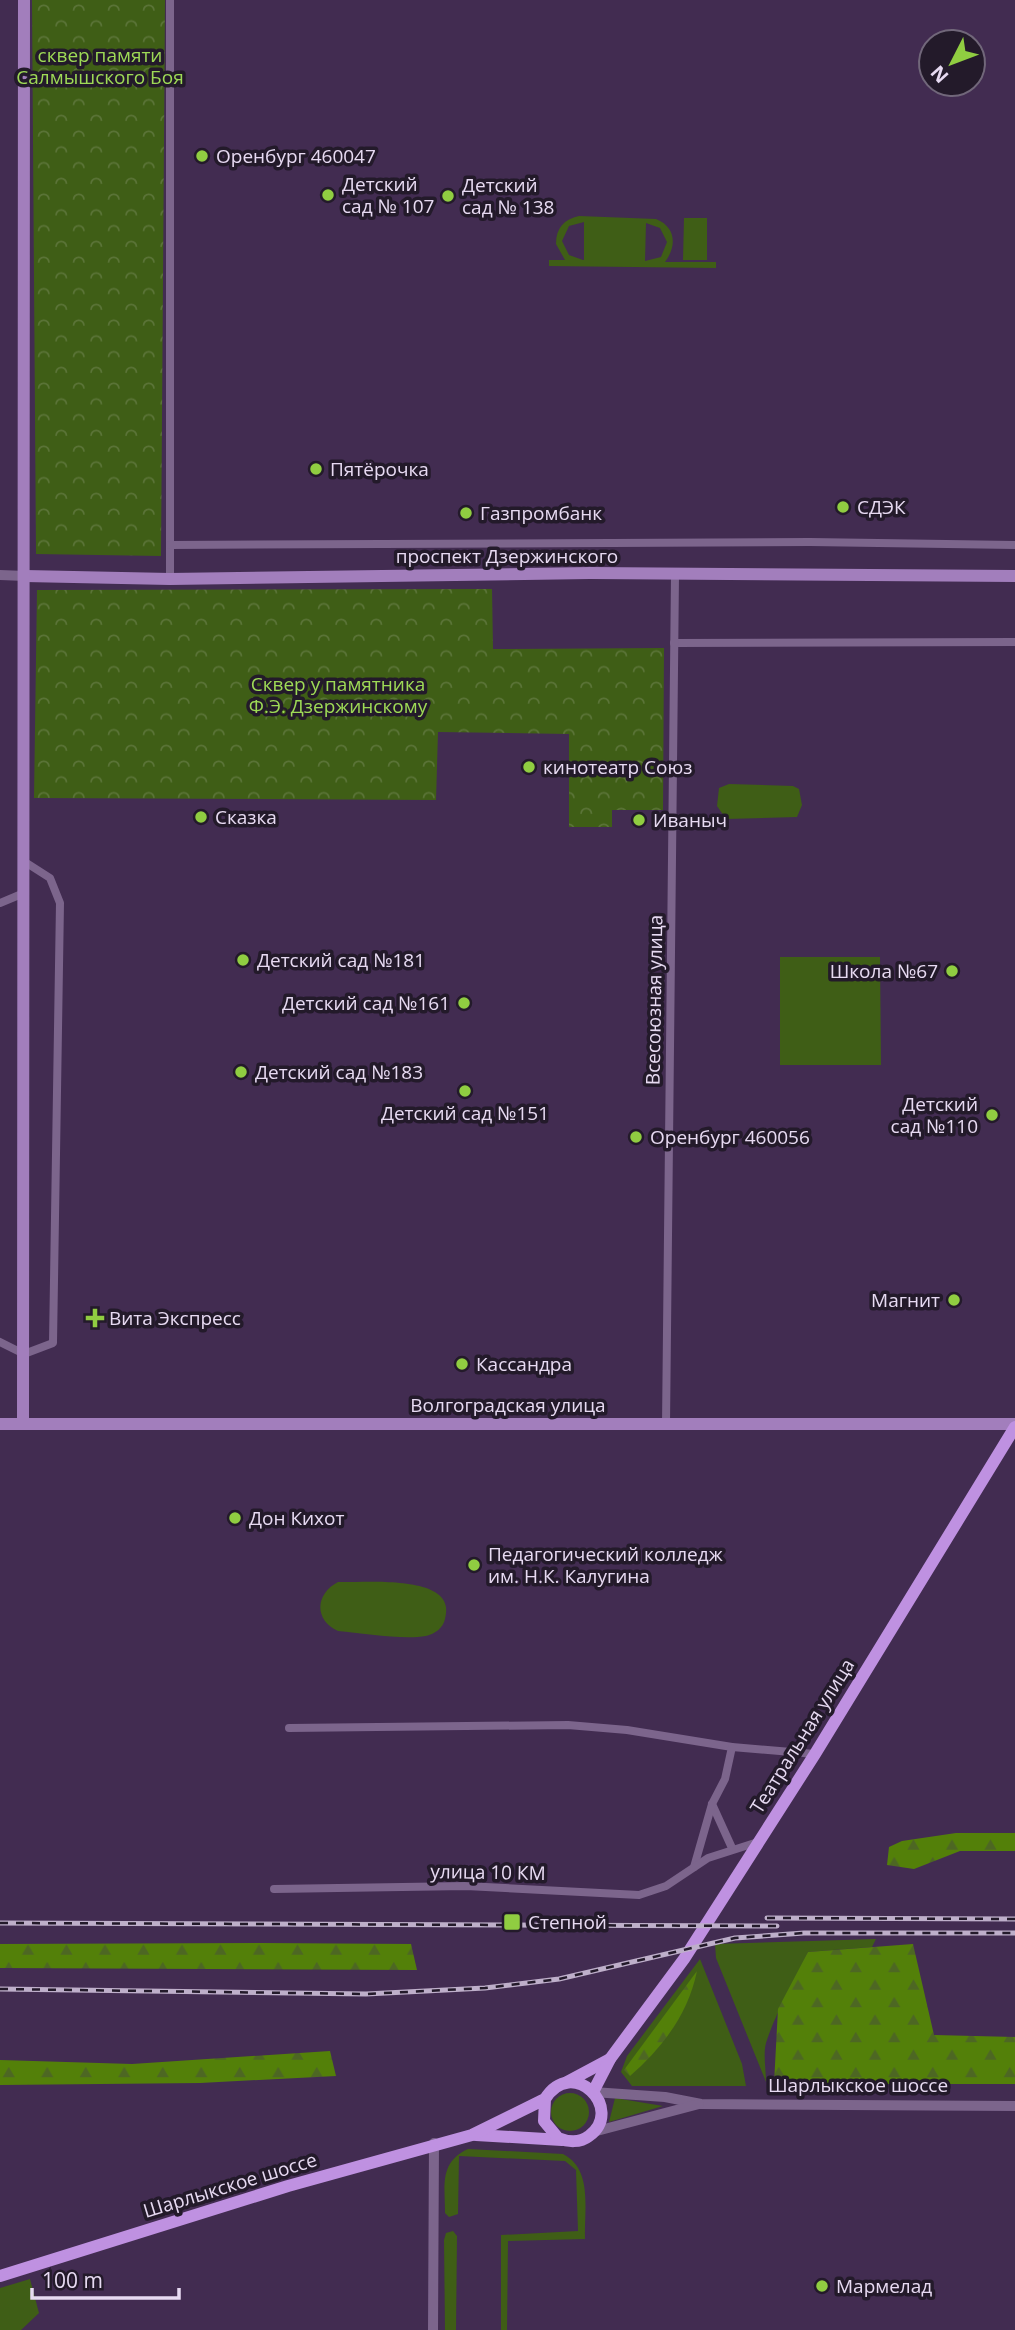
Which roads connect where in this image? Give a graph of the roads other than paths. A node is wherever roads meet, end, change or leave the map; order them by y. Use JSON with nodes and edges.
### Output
{"nodes":[{"id":1,"x":24,"y":0,"type":"edge"},
{"id":2,"x":170,"y":0,"type":"edge"},
{"id":3,"x":170,"y":545,"type":"junction"},
{"id":4,"x":1015,"y":545,"type":"edge"},
{"id":5,"x":0,"y":575,"type":"edge"},
{"id":6,"x":675,"y":575,"type":"junction"},
{"id":7,"x":25,"y":576,"type":"junction"},
{"id":8,"x":1015,"y":576,"type":"edge"},
{"id":9,"x":170,"y":579,"type":"junction"},
{"id":10,"x":1015,"y":642,"type":"edge"},
{"id":11,"x":674,"y":643,"type":"junction"},
{"id":12,"x":25,"y":862,"type":"junction"},
{"id":13,"x":24,"y":893,"type":"junction"},
{"id":14,"x":0,"y":903,"type":"edge"},
{"id":15,"x":0,"y":1342,"type":"edge"},
{"id":16,"x":24,"y":1354,"type":"junction"},
{"id":17,"x":23,"y":1423,"type":"junction"},
{"id":18,"x":0,"y":1424,"type":"edge"},
{"id":19,"x":666,"y":1425,"type":"junction"},
{"id":20,"x":1015,"y":1425,"type":"edge"},
{"id":21,"x":289,"y":1728,"type":"dead end"},
{"id":22,"x":732,"y":1747,"type":"junction"},
{"id":23,"x":815,"y":1754,"type":"junction"},
{"id":24,"x":712,"y":1804,"type":"junction"},
{"id":25,"x":758,"y":1842,"type":"junction"},
{"id":26,"x":732,"y":1849,"type":"junction"},
{"id":27,"x":694,"y":1867,"type":"junction"},
{"id":28,"x":274,"y":1889,"type":"dead end"},
{"id":29,"x":610,"y":2059,"type":"junction"},
{"id":30,"x":565,"y":2083,"type":"junction"},
{"id":31,"x":593,"y":2092,"type":"junction"},
{"id":32,"x":545,"y":2099,"type":"junction"},
{"id":33,"x":701,"y":2104,"type":"junction"},
{"id":34,"x":1015,"y":2106,"type":"edge"},
{"id":35,"x":593,"y":2132,"type":"junction"},
{"id":36,"x":472,"y":2135,"type":"junction"},
{"id":37,"x":562,"y":2140,"type":"junction"},
{"id":38,"x":435,"y":2143,"type":"junction"},
{"id":39,"x":0,"y":2276,"type":"edge"},
{"id":40,"x":433,"y":2330,"type":"edge"}],
"edges":[{"from":1,"to":7,"type":"main road"},
{"from":2,"to":3,"type":"street"},
{"from":3,"to":4,"type":"street"},
{"from":3,"to":9,"type":"street"},
{"from":5,"to":7,"type":"street","name":"проспект Дзержинского"},
{"from":6,"to":8,"type":"main road","name":"проспект Дзержинского"},
{"from":6,"to":9,"type":"main road","name":"проспект Дзержинского"},
{"from":6,"to":11,"type":"street","name":"Всесоюзная улица"},
{"from":7,"to":9,"type":"main road","name":"проспект Дзержинского"},
{"from":7,"to":12,"type":"main road"},
{"from":10,"to":11,"type":"street"},
{"from":11,"to":19,"type":"street","name":"Всесоюзная улица"},
{"from":12,"to":13,"type":"main road"},
{"from":12,"to":16,"type":"street"},
{"from":13,"to":14,"type":"street"},
{"from":13,"to":16,"type":"main road"},
{"from":15,"to":16,"type":"street"},
{"from":16,"to":17,"type":"main road"},
{"from":17,"to":18,"type":"main road","name":"Волгоградская улица"},
{"from":17,"to":19,"type":"main road","name":"Волгоградская улица"},
{"from":19,"to":20,"type":"main road","name":"Волгоградская улица"},
{"from":20,"to":23,"type":"main road","name":"Театральная улица"},
{"from":21,"to":22,"type":"street"},
{"from":22,"to":23,"type":"street"},
{"from":22,"to":24,"type":"street"},
{"from":23,"to":25,"type":"main road","name":"Театральная улица"},
{"from":24,"to":26,"type":"street"},
{"from":24,"to":27,"type":"street"},
{"from":25,"to":26,"type":"street","name":"улица 10 КМ"},
{"from":25,"to":29,"type":"main road","name":"Театральная улица"},
{"from":26,"to":27,"type":"street","name":"улица 10 КМ"},
{"from":27,"to":28,"type":"street","name":"улица 10 КМ"},
{"from":29,"to":30,"type":"main road","name":"Театральная улица"},
{"from":29,"to":31,"type":"main road","name":"Театральная улица"},
{"from":30,"to":31,"type":"main road"},
{"from":30,"to":32,"type":"main road"},
{"from":31,"to":33,"type":"street","name":"Шарлыкское шоссе"},
{"from":31,"to":35,"type":"main road"},
{"from":32,"to":36,"type":"main road","name":"Шарлыкское шоссе"},
{"from":32,"to":37,"type":"main road"},
{"from":33,"to":34,"type":"street","name":"Шарлыкское шоссе"},
{"from":33,"to":35,"type":"street","name":"Шарлыкское шоссе"},
{"from":35,"to":37,"type":"main road"},
{"from":36,"to":37,"type":"main road","name":"Шарлыкское шоссе"},
{"from":36,"to":38,"type":"main road","name":"Шарлыкское шоссе"},
{"from":38,"to":39,"type":"main road","name":"Шарлыкское шоссе"},
{"from":38,"to":40,"type":"street"}]}
